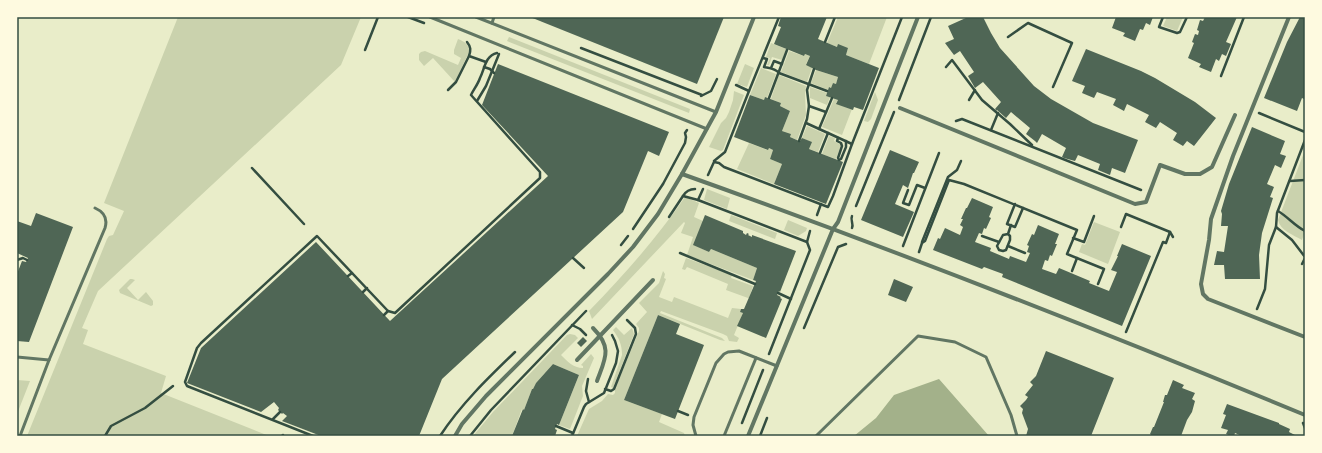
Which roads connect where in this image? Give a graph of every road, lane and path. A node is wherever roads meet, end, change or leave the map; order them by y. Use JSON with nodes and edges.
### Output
{"nodes":[{"id":1,"x":378,"y":17,"type":"edge"},
{"id":2,"x":408,"y":17,"type":"edge"},
{"id":3,"x":430,"y":17,"type":"edge"},
{"id":4,"x":476,"y":17,"type":"edge"},
{"id":5,"x":494,"y":17,"type":"edge"},
{"id":6,"x":754,"y":17,"type":"edge"},
{"id":7,"x":779,"y":17,"type":"edge"},
{"id":8,"x":835,"y":17,"type":"edge"},
{"id":9,"x":902,"y":17,"type":"edge"},
{"id":10,"x":918,"y":17,"type":"edge"},
{"id":11,"x":932,"y":17,"type":"edge"},
{"id":12,"x":1164,"y":17,"type":"edge"},
{"id":13,"x":1187,"y":17,"type":"edge"},
{"id":14,"x":1244,"y":17,"type":"edge"},
{"id":15,"x":1289,"y":17,"type":"edge"},
{"id":16,"x":492,"y":23,"type":"junction"},
{"id":17,"x":429,"y":26,"type":"dead end"},
{"id":18,"x":1008,"y":37,"type":"dead end"},
{"id":19,"x":465,"y":40,"type":"dead end"},
{"id":20,"x":825,"y":42,"type":"dead end"},
{"id":21,"x":577,"y":46,"type":"dead end"},
{"id":22,"x":365,"y":50,"type":"dead end"},
{"id":23,"x":787,"y":50,"type":"dead end"},
{"id":24,"x":469,"y":56,"type":"junction"},
{"id":25,"x":763,"y":58,"type":"junction"},
{"id":26,"x":486,"y":62,"type":"junction"},
{"id":27,"x":782,"y":64,"type":"junction"},
{"id":28,"x":484,"y":67,"type":"junction"},
{"id":29,"x":946,"y":67,"type":"dead end"},
{"id":30,"x":771,"y":68,"type":"junction"},
{"id":31,"x":814,"y":69,"type":"dead end"},
{"id":32,"x":493,"y":72,"type":"junction"},
{"id":33,"x":779,"y":73,"type":"junction"},
{"id":34,"x":1221,"y":76,"type":"dead end"},
{"id":35,"x":728,"y":82,"type":"junction"},
{"id":36,"x":809,"y":84,"type":"junction"},
{"id":37,"x":1053,"y":87,"type":"dead end"},
{"id":38,"x":448,"y":90,"type":"dead end"},
{"id":39,"x":975,"y":90,"type":"junction"},
{"id":40,"x":750,"y":91,"type":"junction"},
{"id":41,"x":828,"y":92,"type":"dead end"},
{"id":42,"x":702,"y":95,"type":"dead end"},
{"id":43,"x":769,"y":98,"type":"dead end"},
{"id":44,"x":832,"y":98,"type":"dead end"},
{"id":45,"x":899,"y":99,"type":"junction"},
{"id":46,"x":969,"y":100,"type":"dead end"},
{"id":47,"x":477,"y":101,"type":"junction"},
{"id":48,"x":906,"y":102,"type":"dead end"},
{"id":49,"x":898,"y":103,"type":"dead end"},
{"id":50,"x":809,"y":106,"type":"junction"},
{"id":51,"x":898,"y":107,"type":"joint"},
{"id":52,"x":716,"y":112,"type":"junction"},
{"id":53,"x":826,"y":112,"type":"junction"},
{"id":54,"x":998,"y":113,"type":"junction"},
{"id":55,"x":1234,"y":115,"type":"dead end"},
{"id":56,"x":1264,"y":115,"type":"dead end"},
{"id":57,"x":954,"y":122,"type":"dead end"},
{"id":58,"x":806,"y":123,"type":"junction"},
{"id":59,"x":707,"y":129,"type":"junction"},
{"id":60,"x":819,"y":129,"type":"junction"},
{"id":61,"x":991,"y":130,"type":"junction"},
{"id":62,"x":828,"y":132,"type":"junction"},
{"id":63,"x":1305,"y":132,"type":"edge"},
{"id":64,"x":838,"y":138,"type":"junction"},
{"id":65,"x":1305,"y":140,"type":"edge"},
{"id":66,"x":799,"y":141,"type":"dead end"},
{"id":67,"x":846,"y":141,"type":"junction"},
{"id":68,"x":852,"y":144,"type":"junction"},
{"id":69,"x":1034,"y":146,"type":"junction"},
{"id":70,"x":820,"y":153,"type":"dead end"},
{"id":71,"x":939,"y":153,"type":"dead end"},
{"id":72,"x":714,"y":162,"type":"junction"},
{"id":73,"x":961,"y":162,"type":"dead end"},
{"id":74,"x":252,"y":168,"type":"dead end"},
{"id":75,"x":682,"y":174,"type":"junction"},
{"id":76,"x":708,"y":175,"type":"dead end"},
{"id":77,"x":540,"y":178,"type":"junction"},
{"id":78,"x":545,"y":179,"type":"dead end"},
{"id":79,"x":1305,"y":180,"type":"edge"},
{"id":80,"x":1289,"y":181,"type":"junction"},
{"id":81,"x":663,"y":184,"type":"dead end"},
{"id":82,"x":925,"y":188,"type":"junction"},
{"id":83,"x":908,"y":190,"type":"dead end"},
{"id":84,"x":1149,"y":193,"type":"junction"},
{"id":85,"x":698,"y":200,"type":"junction"},
{"id":86,"x":821,"y":204,"type":"junction"},
{"id":87,"x":1015,"y":204,"type":"junction"},
{"id":88,"x":95,"y":208,"type":"dead end"},
{"id":89,"x":1023,"y":208,"type":"junction"},
{"id":90,"x":1278,"y":211,"type":"junction"},
{"id":91,"x":1094,"y":216,"type":"dead end"},
{"id":92,"x":816,"y":217,"type":"dead end"},
{"id":93,"x":304,"y":224,"type":"dead end"},
{"id":94,"x":1011,"y":225,"type":"junction"},
{"id":95,"x":1121,"y":227,"type":"dead end"},
{"id":96,"x":1276,"y":227,"type":"junction"},
{"id":97,"x":833,"y":229,"type":"junction"},
{"id":98,"x":852,"y":229,"type":"dead end"},
{"id":99,"x":810,"y":231,"type":"dead end"},
{"id":100,"x":1305,"y":231,"type":"edge"},
{"id":101,"x":1170,"y":232,"type":"junction"},
{"id":102,"x":1008,"y":234,"type":"junction"},
{"id":103,"x":982,"y":236,"type":"dead end"},
{"id":104,"x":1173,"y":237,"type":"dead end"},
{"id":105,"x":1073,"y":238,"type":"junction"},
{"id":106,"x":807,"y":242,"type":"junction"},
{"id":107,"x":847,"y":242,"type":"dead end"},
{"id":108,"x":999,"y":242,"type":"junction"},
{"id":109,"x":324,"y":243,"type":"junction"},
{"id":110,"x":922,"y":243,"type":"junction"},
{"id":111,"x":321,"y":246,"type":"dead end"},
{"id":112,"x":903,"y":246,"type":"dead end"},
{"id":113,"x":1008,"y":246,"type":"junction"},
{"id":114,"x":618,"y":248,"type":"dead end"},
{"id":115,"x":919,"y":252,"type":"dead end"},
{"id":116,"x":680,"y":253,"type":"dead end"},
{"id":117,"x":1024,"y":253,"type":"dead end"},
{"id":118,"x":573,"y":258,"type":"dead end"},
{"id":119,"x":1077,"y":258,"type":"junction"},
{"id":120,"x":1305,"y":258,"type":"edge"},
{"id":121,"x":338,"y":259,"type":"junction"},
{"id":122,"x":17,"y":260,"type":"edge"},
{"id":123,"x":27,"y":260,"type":"dead end"},
{"id":124,"x":335,"y":262,"type":"dead end"},
{"id":125,"x":1302,"y":264,"type":"dead end"},
{"id":126,"x":584,"y":268,"type":"dead end"},
{"id":127,"x":1072,"y":271,"type":"dead end"},
{"id":128,"x":352,"y":273,"type":"junction"},
{"id":129,"x":348,"y":276,"type":"dead end"},
{"id":130,"x":653,"y":280,"type":"dead end"},
{"id":131,"x":755,"y":284,"type":"dead end"},
{"id":132,"x":1098,"y":284,"type":"dead end"},
{"id":133,"x":367,"y":288,"type":"junction"},
{"id":134,"x":363,"y":292,"type":"dead end"},
{"id":135,"x":778,"y":293,"type":"dead end"},
{"id":136,"x":791,"y":298,"type":"junction"},
{"id":137,"x":1251,"y":308,"type":"dead end"},
{"id":138,"x":388,"y":311,"type":"junction"},
{"id":139,"x":1256,"y":311,"type":"junction"},
{"id":140,"x":1262,"y":313,"type":"dead end"},
{"id":141,"x":384,"y":315,"type":"dead end"},
{"id":142,"x":627,"y":319,"type":"dead end"},
{"id":143,"x":572,"y":325,"type":"dead end"},
{"id":144,"x":593,"y":328,"type":"dead end"},
{"id":145,"x":1126,"y":332,"type":"dead end"},
{"id":146,"x":802,"y":333,"type":"dead end"},
{"id":147,"x":600,"y":336,"type":"junction"},
{"id":148,"x":1305,"y":337,"type":"edge"},
{"id":149,"x":520,"y":348,"type":"dead end"},
{"id":150,"x":589,"y":348,"type":"junction"},
{"id":151,"x":17,"y":357,"type":"edge"},
{"id":152,"x":756,"y":358,"type":"junction"},
{"id":153,"x":49,"y":360,"type":"junction"},
{"id":154,"x":577,"y":360,"type":"dead end"},
{"id":155,"x":766,"y":362,"type":"junction"},
{"id":156,"x":777,"y":366,"type":"junction"},
{"id":157,"x":588,"y":378,"type":"dead end"},
{"id":158,"x":597,"y":381,"type":"dead end"},
{"id":159,"x":173,"y":386,"type":"dead end"},
{"id":160,"x":605,"y":389,"type":"dead end"},
{"id":161,"x":589,"y":402,"type":"dead end"},
{"id":162,"x":280,"y":412,"type":"dead end"},
{"id":163,"x":769,"y":412,"type":"dead end"},
{"id":164,"x":1305,"y":415,"type":"edge"},
{"id":165,"x":273,"y":419,"type":"junction"},
{"id":166,"x":556,"y":426,"type":"dead end"},
{"id":167,"x":740,"y":429,"type":"dead end"},
{"id":168,"x":573,"y":433,"type":"dead end"},
{"id":169,"x":20,"y":436,"type":"edge"},
{"id":170,"x":105,"y":436,"type":"edge"},
{"id":171,"x":313,"y":436,"type":"edge"},
{"id":172,"x":440,"y":436,"type":"edge"},
{"id":173,"x":455,"y":436,"type":"edge"},
{"id":174,"x":696,"y":436,"type":"edge"},
{"id":175,"x":724,"y":436,"type":"edge"},
{"id":176,"x":748,"y":436,"type":"edge"},
{"id":177,"x":760,"y":436,"type":"edge"},
{"id":178,"x":816,"y":436,"type":"edge"},
{"id":179,"x":1017,"y":436,"type":"edge"}],
"edges":[{"from":1,"to":22,"type":"path"},
{"from":2,"to":17,"type":"path"},
{"from":3,"to":59,"type":"lane"},
{"from":4,"to":16,"type":"lane"},
{"from":5,"to":16,"type":"lane"},
{"from":6,"to":35,"type":"street"},
{"from":7,"to":25,"type":"path"},
{"from":8,"to":20,"type":"path"},
{"from":9,"to":68,"type":"path"},
{"from":10,"to":97,"type":"street"},
{"from":11,"to":45,"type":"path"},
{"from":12,"to":13,"type":"path"},
{"from":14,"to":34,"type":"path"},
{"from":15,"to":148,"type":"street"},
{"from":16,"to":52,"type":"lane"},
{"from":18,"to":37,"type":"path"},
{"from":19,"to":24,"type":"path"},
{"from":21,"to":42,"type":"path"},
{"from":23,"to":27,"type":"path"},
{"from":24,"to":26,"type":"path"},
{"from":24,"to":38,"type":"path"},
{"from":25,"to":30,"type":"path"},
{"from":25,"to":40,"type":"path"},
{"from":26,"to":28,"type":"path"},
{"from":26,"to":32,"type":"path"},
{"from":27,"to":30,"type":"path"},
{"from":27,"to":33,"type":"path"},
{"from":28,"to":32,"type":"path"},
{"from":28,"to":47,"type":"path"},
{"from":29,"to":39,"type":"path"},
{"from":30,"to":33,"type":"path"},
{"from":31,"to":36,"type":"path"},
{"from":32,"to":47,"type":"path"},
{"from":33,"to":36,"type":"path"},
{"from":33,"to":43,"type":"path"},
{"from":35,"to":40,"type":"path"},
{"from":35,"to":52,"type":"street"},
{"from":36,"to":41,"type":"path"},
{"from":36,"to":50,"type":"path"},
{"from":39,"to":46,"type":"path"},
{"from":39,"to":54,"type":"path"},
{"from":40,"to":72,"type":"path"},
{"from":44,"to":53,"type":"path"},
{"from":45,"to":48,"type":"path"},
{"from":45,"to":49,"type":"path"},
{"from":47,"to":77,"type":"path"},
{"from":50,"to":53,"type":"path"},
{"from":50,"to":58,"type":"path"},
{"from":51,"to":84,"type":"street"},
{"from":51,"to":98,"type":"path"},
{"from":52,"to":59,"type":"street"},
{"from":53,"to":60,"type":"path"},
{"from":54,"to":61,"type":"path"},
{"from":54,"to":69,"type":"path"},
{"from":55,"to":84,"type":"street"},
{"from":56,"to":63,"type":"path"},
{"from":57,"to":61,"type":"path"},
{"from":58,"to":60,"type":"path"},
{"from":58,"to":66,"type":"path"},
{"from":59,"to":75,"type":"street"},
{"from":60,"to":62,"type":"path"},
{"from":61,"to":69,"type":"path"},
{"from":62,"to":64,"type":"path"},
{"from":62,"to":70,"type":"path"},
{"from":64,"to":67,"type":"path"},
{"from":64,"to":67,"type":"path"},
{"from":65,"to":80,"type":"path"},
{"from":67,"to":68,"type":"path"},
{"from":68,"to":86,"type":"path"},
{"from":69,"to":84,"type":"path"},
{"from":71,"to":82,"type":"path"},
{"from":72,"to":76,"type":"path"},
{"from":72,"to":86,"type":"path"},
{"from":73,"to":110,"type":"path"},
{"from":74,"to":93,"type":"path"},
{"from":75,"to":97,"type":"street"},
{"from":75,"to":173,"type":"street"},
{"from":77,"to":78,"type":"path"},
{"from":77,"to":138,"type":"path"},
{"from":79,"to":80,"type":"path"},
{"from":80,"to":90,"type":"path"},
{"from":81,"to":114,"type":"path"},
{"from":82,"to":83,"type":"path"},
{"from":82,"to":112,"type":"path"},
{"from":85,"to":85,"type":"path"},
{"from":85,"to":106,"type":"path"},
{"from":86,"to":92,"type":"path"},
{"from":87,"to":89,"type":"path"},
{"from":87,"to":94,"type":"path"},
{"from":87,"to":110,"type":"path"},
{"from":88,"to":153,"type":"lane"},
{"from":89,"to":94,"type":"path"},
{"from":89,"to":105,"type":"path"},
{"from":90,"to":96,"type":"path"},
{"from":90,"to":100,"type":"path"},
{"from":91,"to":105,"type":"path"},
{"from":94,"to":102,"type":"path"},
{"from":95,"to":101,"type":"path"},
{"from":96,"to":120,"type":"path"},
{"from":96,"to":139,"type":"path"},
{"from":97,"to":156,"type":"street"},
{"from":97,"to":164,"type":"street"},
{"from":99,"to":106,"type":"path"},
{"from":101,"to":104,"type":"path"},
{"from":101,"to":145,"type":"path"},
{"from":102,"to":108,"type":"path"},
{"from":102,"to":113,"type":"path"},
{"from":103,"to":108,"type":"path"},
{"from":105,"to":119,"type":"path"},
{"from":106,"to":136,"type":"path"},
{"from":107,"to":146,"type":"path"},
{"from":108,"to":113,"type":"path"},
{"from":109,"to":111,"type":"path"},
{"from":109,"to":121,"type":"path"},
{"from":109,"to":165,"type":"path"},
{"from":110,"to":115,"type":"path"},
{"from":113,"to":117,"type":"path"},
{"from":116,"to":131,"type":"path"},
{"from":118,"to":126,"type":"path"},
{"from":119,"to":127,"type":"path"},
{"from":119,"to":132,"type":"path"},
{"from":120,"to":125,"type":"path"},
{"from":121,"to":124,"type":"path"},
{"from":121,"to":128,"type":"path"},
{"from":122,"to":123,"type":"path"},
{"from":128,"to":129,"type":"path"},
{"from":128,"to":133,"type":"path"},
{"from":130,"to":147,"type":"street"},
{"from":133,"to":134,"type":"path"},
{"from":133,"to":138,"type":"path"},
{"from":135,"to":136,"type":"path"},
{"from":136,"to":155,"type":"path"},
{"from":137,"to":139,"type":"path"},
{"from":138,"to":141,"type":"path"},
{"from":139,"to":140,"type":"path"},
{"from":142,"to":160,"type":"path"},
{"from":143,"to":150,"type":"path"},
{"from":144,"to":147,"type":"street"},
{"from":147,"to":150,"type":"street"},
{"from":147,"to":158,"type":"street"},
{"from":149,"to":172,"type":"path"},
{"from":150,"to":154,"type":"street"},
{"from":151,"to":153,"type":"lane"},
{"from":152,"to":155,"type":"lane"},
{"from":152,"to":174,"type":"lane"},
{"from":152,"to":175,"type":"lane"},
{"from":153,"to":169,"type":"lane"},
{"from":155,"to":156,"type":"lane"},
{"from":155,"to":167,"type":"path"},
{"from":156,"to":176,"type":"street"},
{"from":157,"to":161,"type":"path"},
{"from":159,"to":170,"type":"path"},
{"from":162,"to":165,"type":"path"},
{"from":163,"to":177,"type":"path"},
{"from":165,"to":171,"type":"path"},
{"from":166,"to":168,"type":"path"},
{"from":178,"to":179,"type":"lane"}]}
